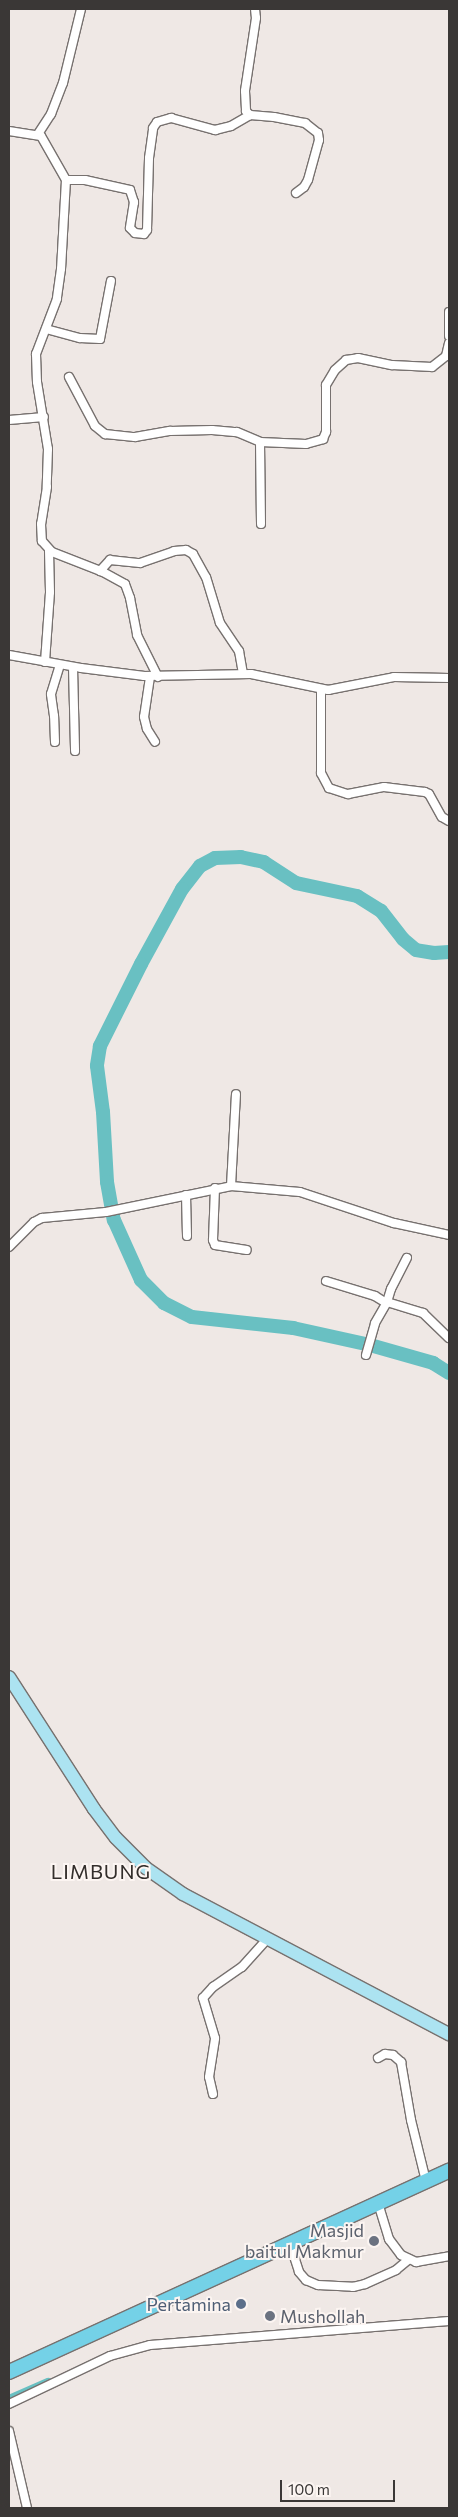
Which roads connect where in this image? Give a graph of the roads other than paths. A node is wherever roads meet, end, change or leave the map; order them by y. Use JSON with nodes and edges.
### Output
{"nodes":[{"id":1,"x":81,"y":9,"type":"edge"},
{"id":2,"x":255,"y":9,"type":"edge"},
{"id":3,"x":250,"y":115,"type":"junction"},
{"id":4,"x":9,"y":131,"type":"edge"},
{"id":5,"x":38,"y":134,"type":"junction"},
{"id":6,"x":66,"y":180,"type":"junction"},
{"id":7,"x":296,"y":193,"type":"dead end"},
{"id":8,"x":111,"y":281,"type":"dead end"},
{"id":9,"x":449,"y":312,"type":"edge"},
{"id":10,"x":46,"y":329,"type":"junction"},
{"id":11,"x":449,"y":336,"type":"edge"},
{"id":12,"x":449,"y":343,"type":"edge"},
{"id":13,"x":69,"y":377,"type":"dead end"},
{"id":14,"x":44,"y":417,"type":"junction"},
{"id":15,"x":9,"y":420,"type":"edge"},
{"id":16,"x":260,"y":442,"type":"junction"},
{"id":17,"x":261,"y":524,"type":"dead end"},
{"id":18,"x":50,"y":551,"type":"junction"},
{"id":19,"x":100,"y":571,"type":"junction"},
{"id":20,"x":9,"y":655,"type":"edge"},
{"id":21,"x":45,"y":662,"type":"junction"},
{"id":22,"x":60,"y":665,"type":"junction"},
{"id":23,"x":73,"y":667,"type":"junction"},
{"id":24,"x":243,"y":674,"type":"junction"},
{"id":25,"x":154,"y":677,"type":"junction"},
{"id":26,"x":449,"y":678,"type":"edge"},
{"id":27,"x":321,"y":689,"type":"junction"},
{"id":28,"x":55,"y":742,"type":"dead end"},
{"id":29,"x":155,"y":742,"type":"dead end"},
{"id":30,"x":75,"y":751,"type":"dead end"},
{"id":31,"x":449,"y":821,"type":"edge"},
{"id":32,"x":236,"y":1094,"type":"dead end"},
{"id":33,"x":230,"y":1186,"type":"junction"},
{"id":34,"x":215,"y":1188,"type":"junction"},
{"id":35,"x":186,"y":1195,"type":"junction"},
{"id":36,"x":449,"y":1235,"type":"edge"},
{"id":37,"x":186,"y":1236,"type":"dead end"},
{"id":38,"x":9,"y":1246,"type":"edge"},
{"id":39,"x":247,"y":1250,"type":"dead end"},
{"id":40,"x":408,"y":1258,"type":"dead end"},
{"id":41,"x":326,"y":1281,"type":"dead end"},
{"id":42,"x":386,"y":1303,"type":"junction"},
{"id":43,"x":449,"y":1338,"type":"edge"},
{"id":44,"x":367,"y":1353,"type":"dead end"},
{"id":45,"x":9,"y":1677,"type":"edge"},
{"id":46,"x":268,"y":1938,"type":"junction"},
{"id":47,"x":449,"y":2034,"type":"edge"},
{"id":48,"x":378,"y":2058,"type":"dead end"},
{"id":49,"x":213,"y":2094,"type":"dead end"},
{"id":50,"x":449,"y":2171,"type":"edge"},
{"id":51,"x":426,"y":2181,"type":"junction"},
{"id":52,"x":378,"y":2203,"type":"junction"},
{"id":53,"x":290,"y":2244,"type":"junction"},
{"id":54,"x":449,"y":2256,"type":"edge"},
{"id":55,"x":409,"y":2259,"type":"junction"},
{"id":56,"x":449,"y":2321,"type":"edge"},
{"id":57,"x":9,"y":2372,"type":"edge"},
{"id":58,"x":9,"y":2404,"type":"edge"},
{"id":59,"x":9,"y":2431,"type":"edge"},
{"id":60,"x":27,"y":2508,"type":"edge"}],
"edges":[{"from":1,"to":5,"type":"street"},
{"from":2,"to":3,"type":"street"},
{"from":3,"to":6,"type":"street"},
{"from":3,"to":7,"type":"street"},
{"from":4,"to":5,"type":"street"},
{"from":5,"to":6,"type":"street"},
{"from":6,"to":10,"type":"street"},
{"from":8,"to":10,"type":"street"},
{"from":9,"to":11,"type":"street"},
{"from":10,"to":14,"type":"street"},
{"from":12,"to":16,"type":"street"},
{"from":13,"to":16,"type":"street"},
{"from":14,"to":15,"type":"street"},
{"from":14,"to":18,"type":"street"},
{"from":16,"to":17,"type":"street"},
{"from":18,"to":19,"type":"street"},
{"from":18,"to":21,"type":"street"},
{"from":19,"to":24,"type":"street"},
{"from":19,"to":25,"type":"street"},
{"from":20,"to":21,"type":"street"},
{"from":21,"to":22,"type":"street"},
{"from":22,"to":23,"type":"street"},
{"from":22,"to":28,"type":"street"},
{"from":23,"to":25,"type":"street"},
{"from":23,"to":30,"type":"street"},
{"from":24,"to":25,"type":"street"},
{"from":24,"to":27,"type":"street"},
{"from":25,"to":29,"type":"street"},
{"from":26,"to":27,"type":"street"},
{"from":27,"to":31,"type":"street"},
{"from":32,"to":33,"type":"street"},
{"from":33,"to":34,"type":"street"},
{"from":33,"to":36,"type":"street"},
{"from":34,"to":35,"type":"street"},
{"from":34,"to":39,"type":"street"},
{"from":35,"to":37,"type":"street"},
{"from":35,"to":38,"type":"street"},
{"from":40,"to":42,"type":"street"},
{"from":41,"to":42,"type":"street"},
{"from":42,"to":43,"type":"street"},
{"from":42,"to":44,"type":"street"},
{"from":45,"to":46,"type":"main road"},
{"from":46,"to":47,"type":"main road"},
{"from":46,"to":49,"type":"street"},
{"from":48,"to":51,"type":"street"},
{"from":50,"to":51,"type":"highway"},
{"from":51,"to":52,"type":"highway"},
{"from":52,"to":53,"type":"highway"},
{"from":52,"to":55,"type":"street"},
{"from":53,"to":55,"type":"street"},
{"from":53,"to":57,"type":"highway"},
{"from":54,"to":55,"type":"street"},
{"from":56,"to":58,"type":"street"},
{"from":59,"to":60,"type":"street"}]}
